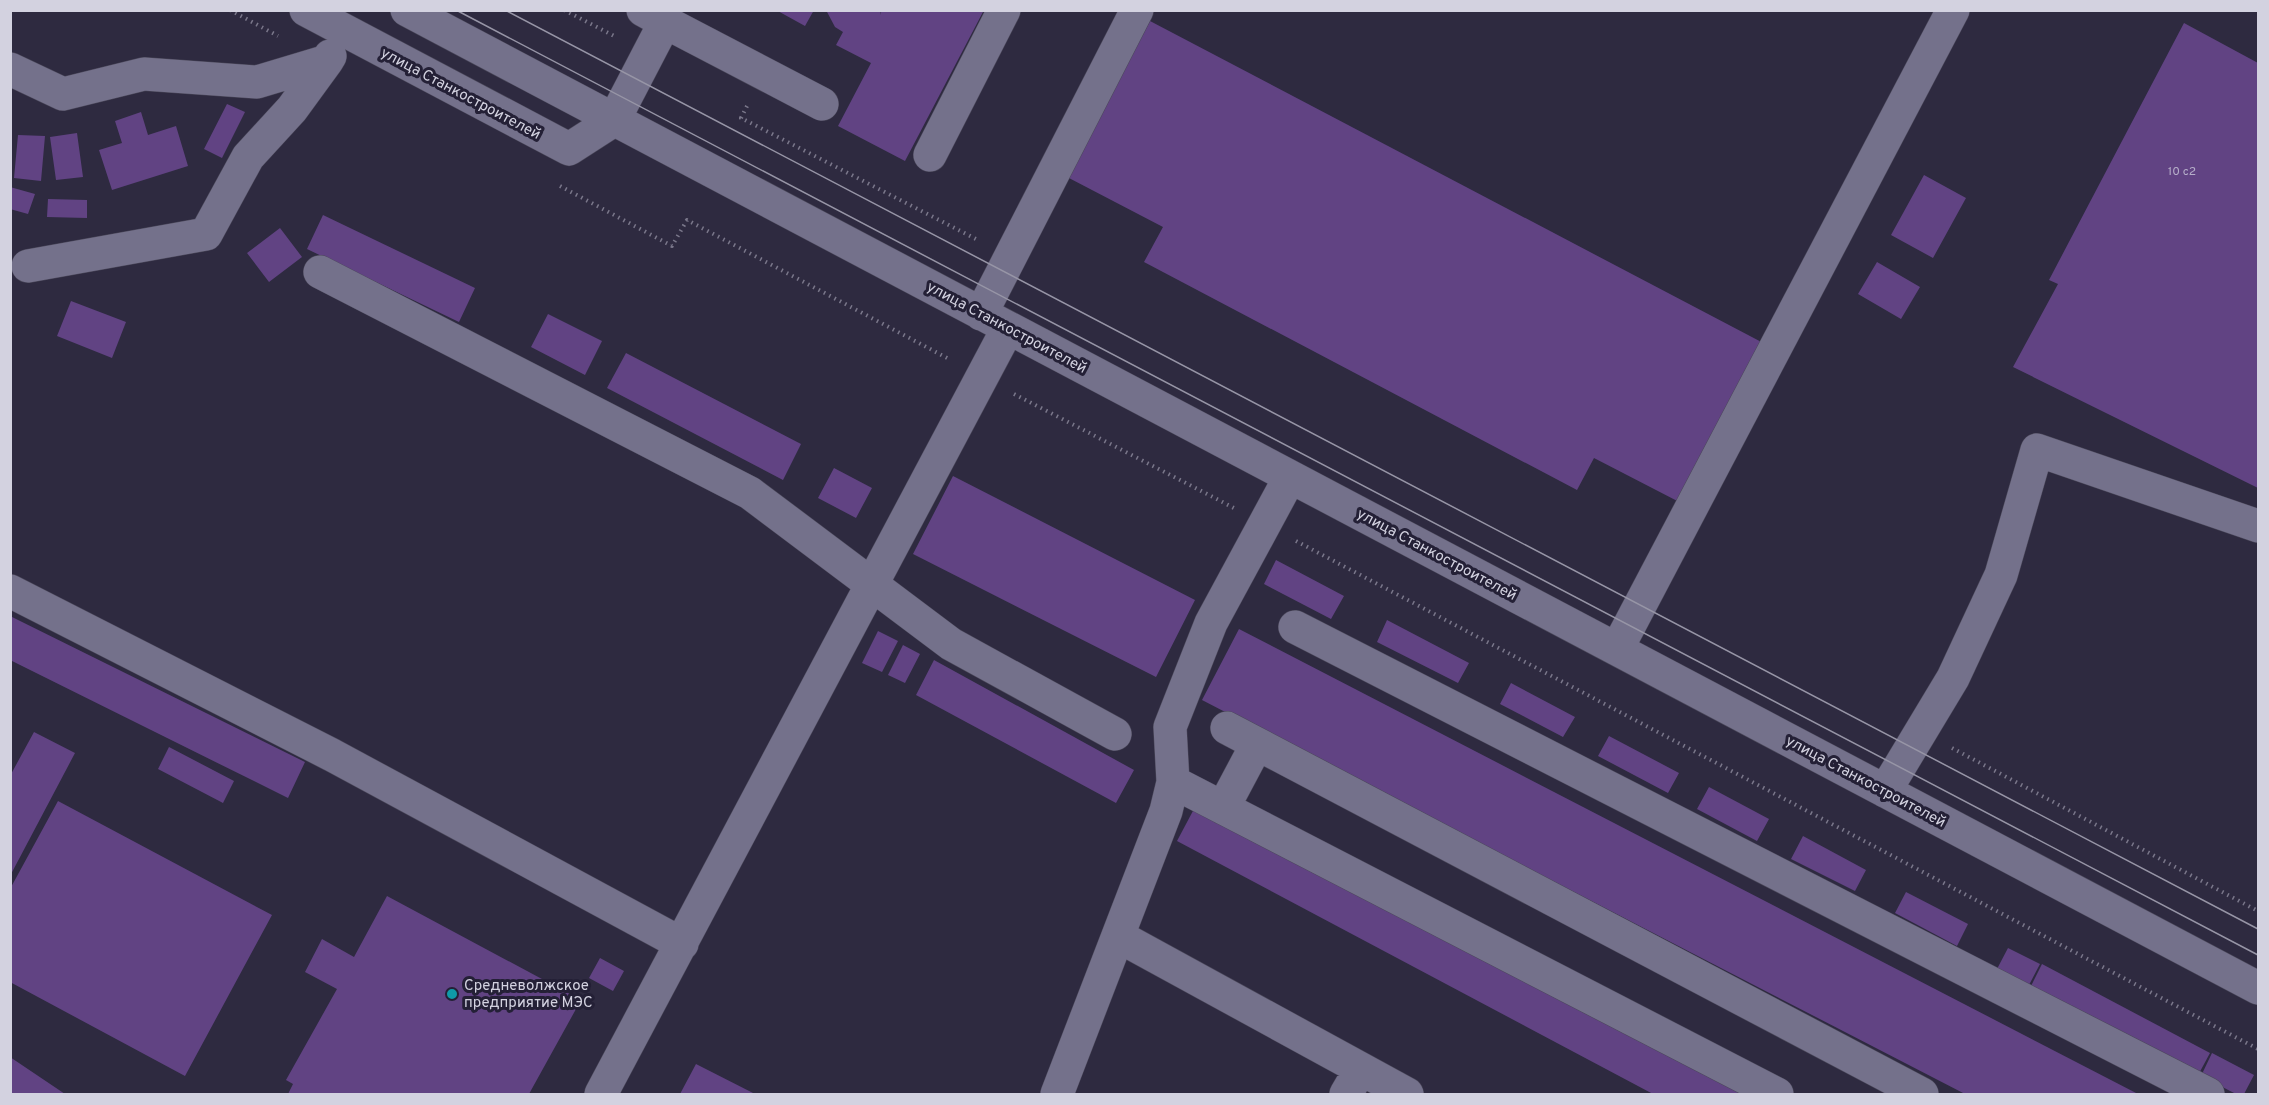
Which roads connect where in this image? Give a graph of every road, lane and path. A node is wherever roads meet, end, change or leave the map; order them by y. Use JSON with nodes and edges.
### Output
{"nodes":[{"id":1,"x":306,"y":10,"type":"edge"},
{"id":2,"x":407,"y":10,"type":"edge"},
{"id":3,"x":564,"y":10,"type":"edge"},
{"id":4,"x":1004,"y":10,"type":"edge"},
{"id":5,"x":1137,"y":10,"type":"edge"},
{"id":6,"x":1953,"y":10,"type":"edge"},
{"id":7,"x":654,"y":16,"type":"edge"},
{"id":8,"x":344,"y":31,"type":"junction"},
{"id":9,"x":649,"y":54,"type":"junction"},
{"id":10,"x":327,"y":61,"type":"junction"},
{"id":11,"x":10,"y":69,"type":"edge"},
{"id":12,"x":737,"y":100,"type":"dead end"},
{"id":13,"x":822,"y":104,"type":"dead end"},
{"id":14,"x":614,"y":120,"type":"junction"},
{"id":15,"x":930,"y":155,"type":"dead end"},
{"id":16,"x":1010,"y":257,"type":"junction"},
{"id":17,"x":28,"y":266,"type":"dead end"},
{"id":18,"x":320,"y":272,"type":"dead end"},
{"id":19,"x":995,"y":321,"type":"junction"},
{"id":20,"x":1290,"y":477,"type":"junction"},
{"id":21,"x":2259,"y":526,"type":"edge"},
{"id":22,"x":872,"y":583,"type":"junction"},
{"id":23,"x":10,"y":591,"type":"edge"},
{"id":24,"x":1295,"y":627,"type":"dead end"},
{"id":25,"x":1617,"y":649,"type":"junction"},
{"id":26,"x":1227,"y":728,"type":"dead end"},
{"id":27,"x":1922,"y":732,"type":"junction"},
{"id":28,"x":1115,"y":734,"type":"dead end"},
{"id":29,"x":1257,"y":744,"type":"junction"},
{"id":30,"x":1173,"y":782,"type":"junction"},
{"id":31,"x":1885,"y":791,"type":"junction"},
{"id":32,"x":1223,"y":808,"type":"junction"},
{"id":33,"x":2259,"y":911,"type":"edge"},
{"id":34,"x":1118,"y":936,"type":"junction"},
{"id":35,"x":682,"y":944,"type":"junction"},
{"id":36,"x":2259,"y":988,"type":"edge"},
{"id":37,"x":1353,"y":1082,"type":"edge"},
{"id":38,"x":601,"y":1095,"type":"edge"},
{"id":39,"x":1057,"y":1095,"type":"edge"},
{"id":40,"x":1407,"y":1095,"type":"edge"},
{"id":41,"x":1777,"y":1095,"type":"edge"},
{"id":42,"x":1922,"y":1095,"type":"edge"},
{"id":43,"x":2208,"y":1095,"type":"edge"}],
"edges":[{"from":1,"to":8,"type":"street","name":"улица Станкостроителей"},
{"from":2,"to":14,"type":"street","name":"улица Станкостроителей"},
{"from":3,"to":9,"type":"path"},
{"from":4,"to":15,"type":"street"},
{"from":5,"to":16,"type":"street"},
{"from":6,"to":25,"type":"street"},
{"from":7,"to":9,"type":"street"},
{"from":7,"to":13,"type":"street"},
{"from":8,"to":10,"type":"street"},
{"from":8,"to":14,"type":"street","name":"улица Станкостроителей"},
{"from":9,"to":14,"type":"street"},
{"from":10,"to":11,"type":"street"},
{"from":10,"to":17,"type":"street"},
{"from":12,"to":16,"type":"path"},
{"from":14,"to":19,"type":"street","name":"улица Станкостроителей"},
{"from":16,"to":19,"type":"street"},
{"from":18,"to":22,"type":"street"},
{"from":19,"to":20,"type":"street","name":"улица Станкостроителей"},
{"from":19,"to":22,"type":"street"},
{"from":20,"to":25,"type":"street","name":"улица Станкостроителей"},
{"from":20,"to":30,"type":"street"},
{"from":21,"to":27,"type":"street"},
{"from":22,"to":28,"type":"street"},
{"from":22,"to":35,"type":"street"},
{"from":23,"to":35,"type":"street"},
{"from":24,"to":43,"type":"street"},
{"from":25,"to":31,"type":"street","name":"улица Станкостроителей"},
{"from":26,"to":29,"type":"street"},
{"from":27,"to":31,"type":"street"},
{"from":27,"to":33,"type":"path"},
{"from":29,"to":32,"type":"street"},
{"from":29,"to":42,"type":"street"},
{"from":30,"to":32,"type":"street"},
{"from":30,"to":34,"type":"street"},
{"from":31,"to":36,"type":"street","name":"улица Станкостроителей"},
{"from":32,"to":41,"type":"street"},
{"from":34,"to":37,"type":"street"},
{"from":34,"to":39,"type":"street"},
{"from":35,"to":38,"type":"street"},
{"from":37,"to":40,"type":"street"}]}
